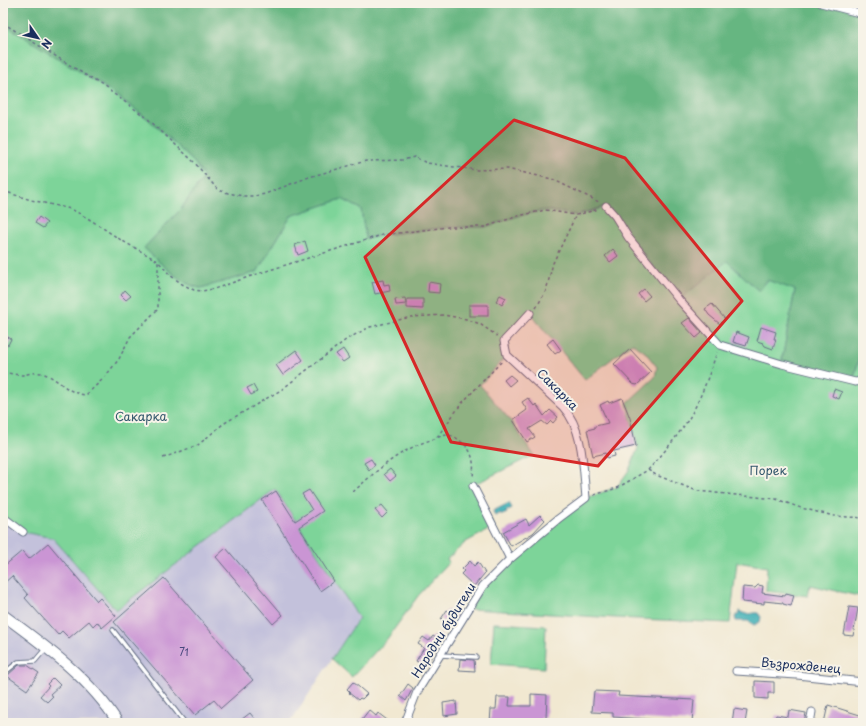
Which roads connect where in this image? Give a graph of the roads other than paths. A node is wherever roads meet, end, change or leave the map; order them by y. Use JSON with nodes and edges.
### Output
{"nodes":[{"id":1,"x":822,"y":3,"type":"edge"},
{"id":2,"x":863,"y":14,"type":"edge"},
{"id":3,"x":606,"y":206,"type":"road end"},
{"id":4,"x":530,"y":313,"type":"road end"},
{"id":5,"x":863,"y":381,"type":"edge"},
{"id":6,"x":473,"y":486,"type":"road end"},
{"id":7,"x":586,"y":498,"type":"joint"},
{"id":8,"x":3,"y":517,"type":"edge"},
{"id":9,"x":23,"y":532,"type":"dead end"},
{"id":10,"x":510,"y":559,"type":"junction"},
{"id":11,"x":3,"y":614,"type":"edge"},
{"id":12,"x":113,"y":630,"type":"dead end"},
{"id":13,"x":47,"y":647,"type":"junction"},
{"id":14,"x":440,"y":655,"type":"junction"},
{"id":15,"x":476,"y":657,"type":"dead end"},
{"id":16,"x":736,"y":671,"type":"dead end"},
{"id":17,"x":3,"y":674,"type":"edge"},
{"id":18,"x":863,"y":682,"type":"edge"},
{"id":19,"x":812,"y":712,"type":"dead end"},
{"id":20,"x":118,"y":723,"type":"edge"},
{"id":21,"x":185,"y":723,"type":"edge"},
{"id":22,"x":405,"y":723,"type":"edge"},
{"id":23,"x":810,"y":723,"type":"edge"}],
"edges":[{"from":1,"to":2,"type":"street"},
{"from":3,"to":5,"type":"street"},
{"from":4,"to":7,"type":"street","name":"Сакарка"},
{"from":6,"to":10,"type":"street"},
{"from":7,"to":10,"type":"street","name":"Народни будители"},
{"from":8,"to":9,"type":"street"},
{"from":10,"to":14,"type":"street","name":"Народни будители"},
{"from":11,"to":13,"type":"main road"},
{"from":12,"to":21,"type":"lane"},
{"from":13,"to":17,"type":"lane"},
{"from":13,"to":20,"type":"main road"},
{"from":14,"to":15,"type":"lane"},
{"from":14,"to":22,"type":"street","name":"Народни будители"},
{"from":16,"to":18,"type":"street","name":"Възрожденец"},
{"from":19,"to":23,"type":"street"}]}
